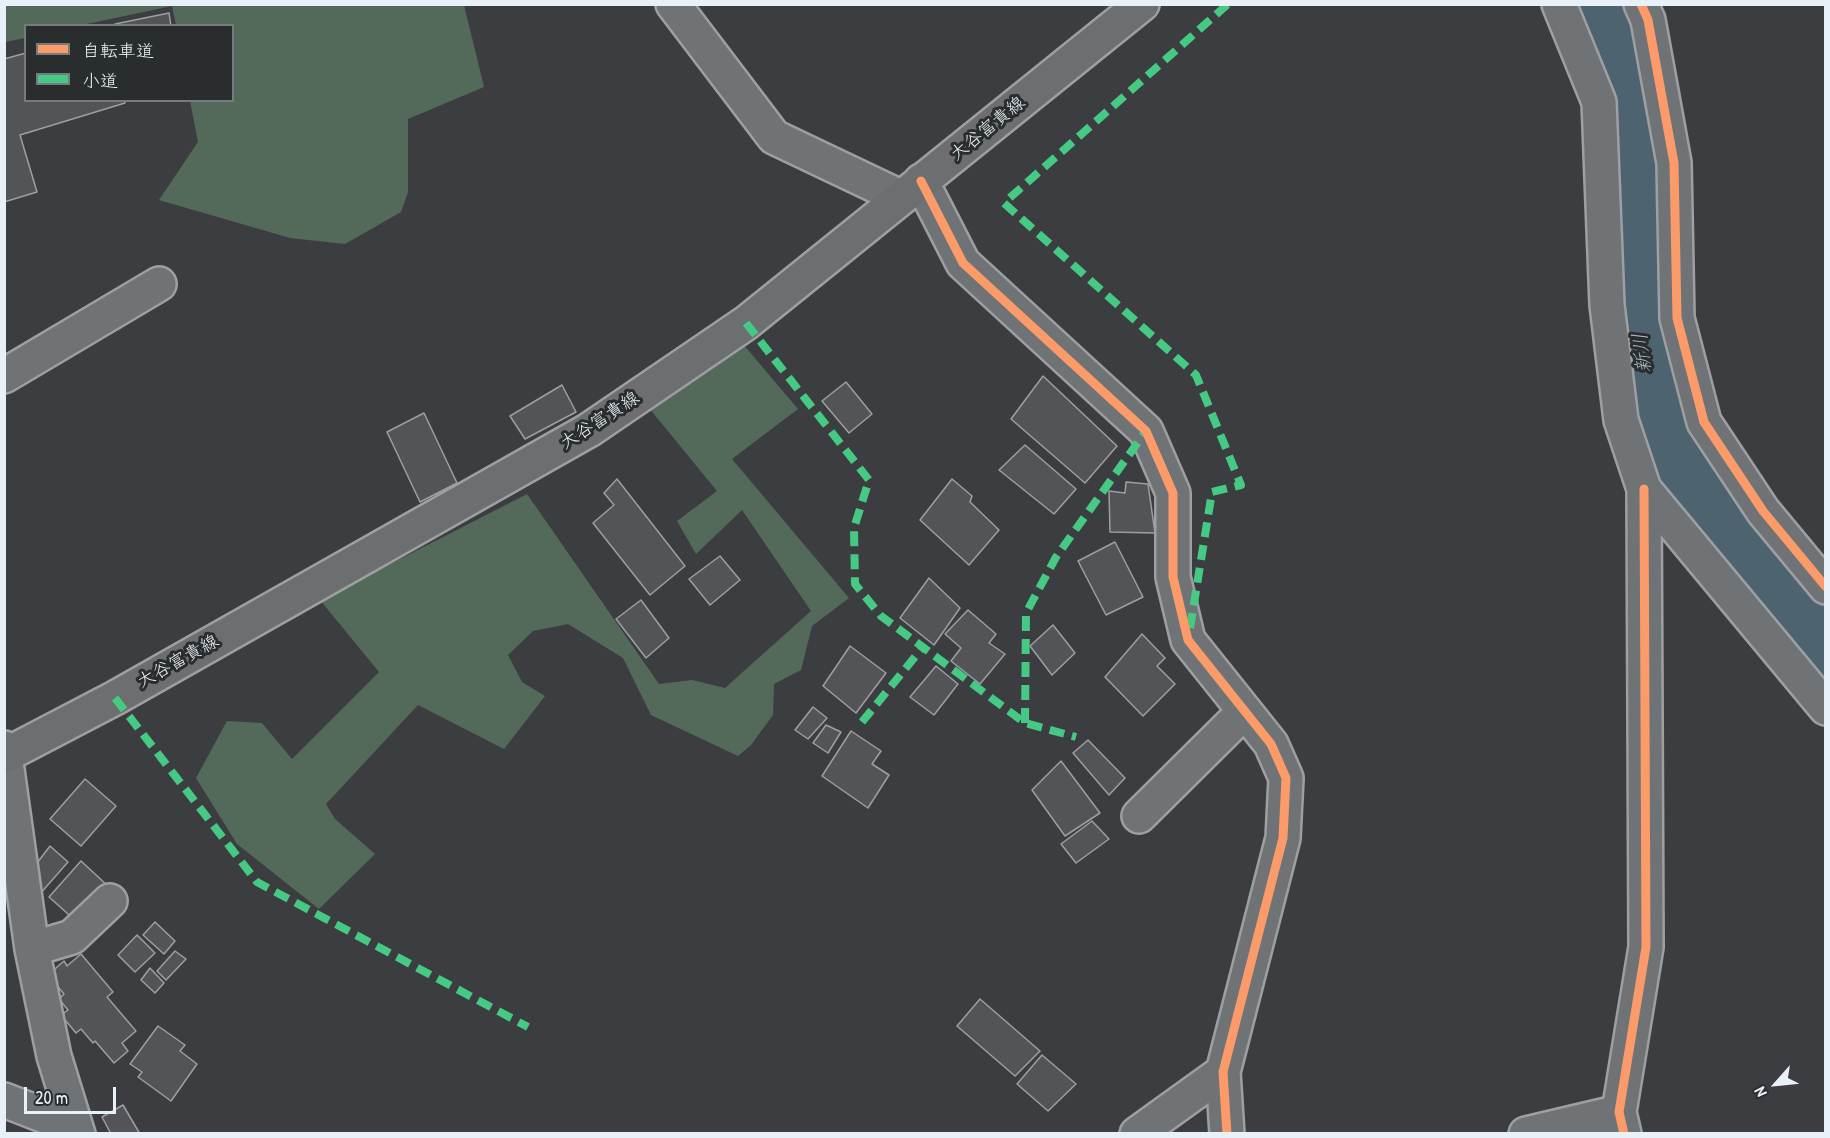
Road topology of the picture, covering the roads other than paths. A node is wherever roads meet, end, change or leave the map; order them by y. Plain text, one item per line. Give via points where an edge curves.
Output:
1 (673, 4) edge
2 (1142, 4) edge
3 (1559, 4) edge
4 (1641, 4) edge
5 (910, 189) junction
6 (159, 284) dead end
7 (4, 376) edge
8 (1644, 489) junction
9 (1826, 587) edge
10 (1826, 708) edge
11 (1244, 712) junction
12 (5, 753) edge
13 (1139, 816) dead end
14 (110, 901) dead end
15 (32, 949) junction
16 (1223, 1072) junction
17 (4, 1100) edge
18 (1621, 1123) edge
19 (77, 1131) edge
20 (1137, 1134) edge
21 (1227, 1134) edge
22 (1526, 1134) edge

1 - 5 street via 774,137
2 - 5 main road, 大谷富貴線
3 - 8 street via 1599,102 1612,351 1621,420
4 - 9 street via 1648,20 1674,163 1677,318 1704,422 1764,511
5 - 11 street via 963,263 1146,431 1173,493 1173,577 1188,640
5 - 12 main road, 大谷富貴線 via 746,323 590,430 114,698
6 - 7 street
8 - 10 street
8 - 18 street via 1646,947
11 - 13 street
11 - 16 street via 1271,744 1286,778 1282,838
12 - 15 street
14 - 15 street via 72,938
15 - 19 street via 54,1056
16 - 20 street
16 - 21 street
17 - 19 street
18 - 22 street

